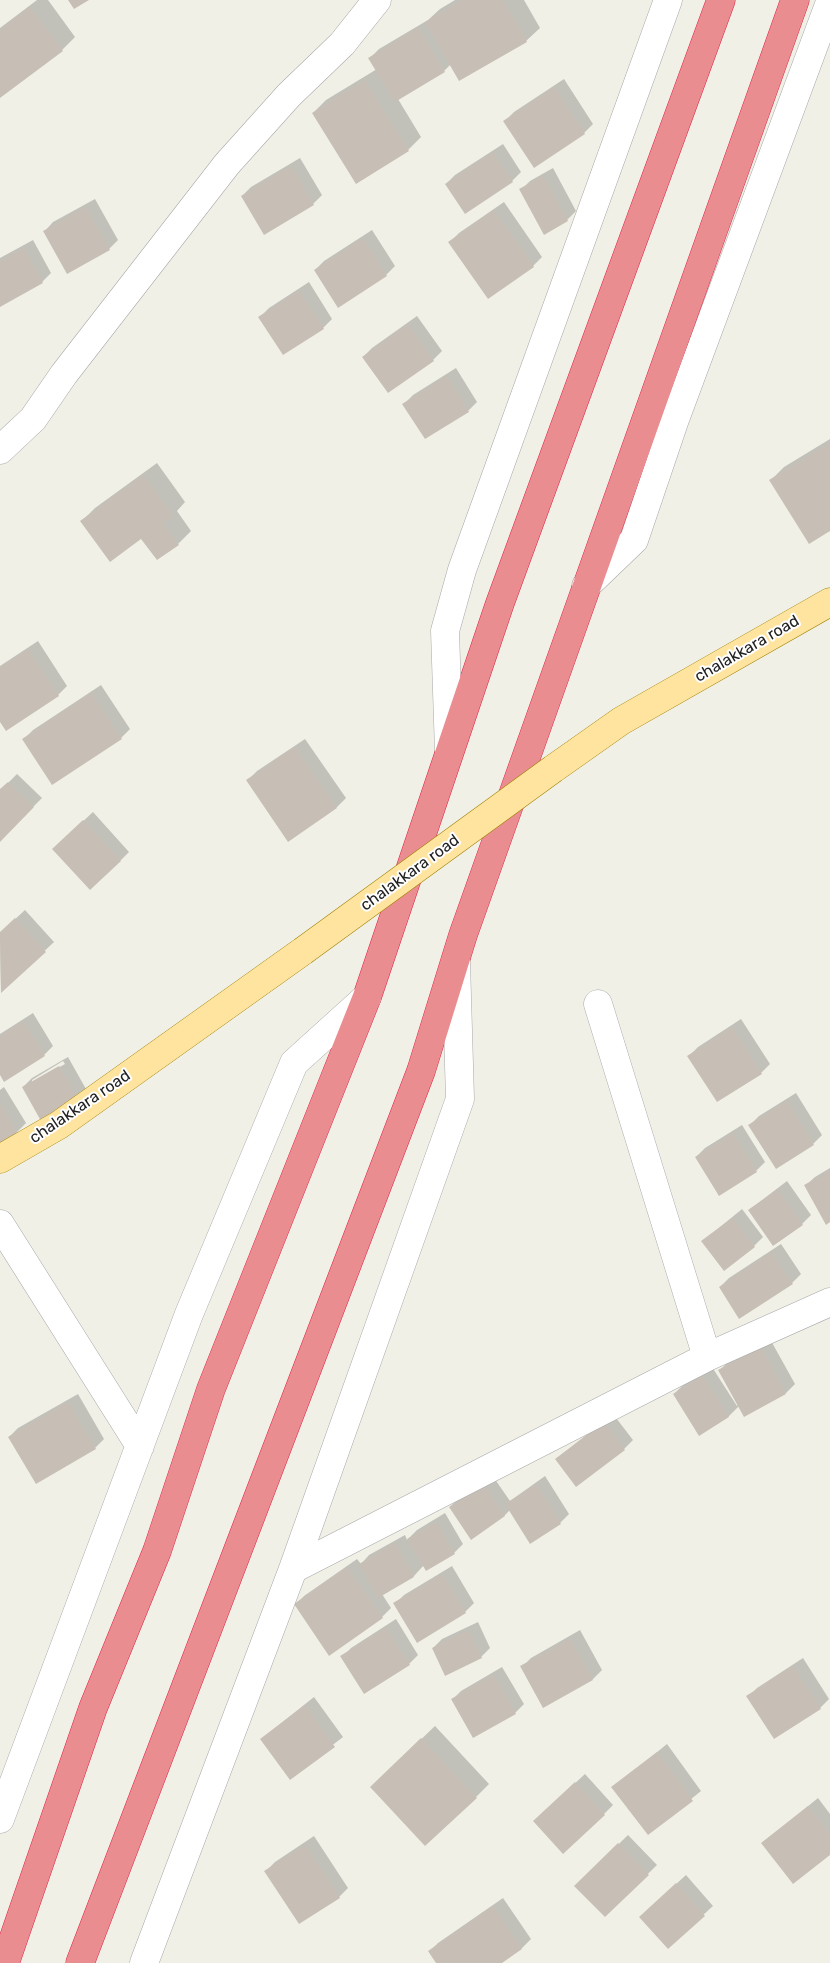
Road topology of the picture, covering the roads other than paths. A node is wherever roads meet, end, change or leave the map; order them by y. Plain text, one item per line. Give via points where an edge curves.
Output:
1 (377, 0) edge
2 (668, 0) edge
3 (721, 0) edge
4 (794, 0) edge
5 (830, 2) edge
6 (0, 450) edge
7 (586, 586) junction
8 (830, 602) edge
9 (449, 751) junction
10 (456, 956) junction
11 (367, 997) junction
12 (598, 1004) dead end
13 (0, 1159) edge
14 (0, 1224) edge
15 (830, 1302) edge
16 (707, 1357) junction
17 (140, 1446) junction
18 (293, 1569) junction
19 (0, 1819) edge
20 (5, 1963) edge
21 (80, 1963) edge
22 (144, 1963) edge

1 - 6 street via 342,44 289,95 227,164 64,374 33,419
2 - 9 street via 462,570 445,631
3 - 9 highway
4 - 7 highway
5 - 7 street via 677,413 634,540
7 - 10 highway
8 - 13 main road, chalakkara road, bridge via 621,721 59,1125
9 - 11 highway
10 - 18 street via 460,1099
10 - 21 highway via 421,1070
11 - 17 street via 294,1063 189,1314
11 - 20 highway via 210,1389 157,1551 92,1708
12 - 16 street
14 - 17 street
15 - 16 street
16 - 18 street
17 - 19 street
18 - 22 street

